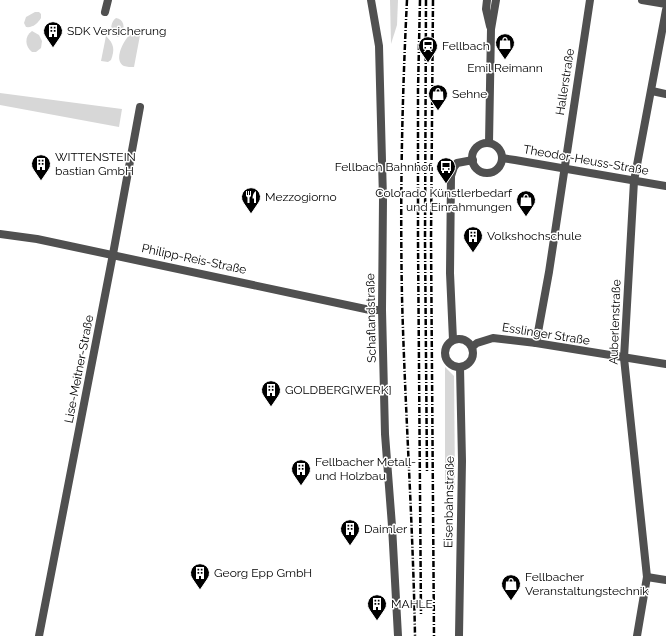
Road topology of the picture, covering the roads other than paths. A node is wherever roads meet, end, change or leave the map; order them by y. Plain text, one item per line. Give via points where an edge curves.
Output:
1 (108, 0) edge
2 (371, 0) edge
3 (481, 0) edge
4 (487, 0) edge
5 (496, 0) edge
6 (590, 0) edge
7 (642, 0) edge
8 (666, 4) edge
9 (486, 9) junction
10 (666, 10) edge
11 (105, 12) dead end
12 (491, 29) junction
13 (652, 91) junction
14 (666, 94) edge
15 (140, 106) dead end
16 (489, 143) junction
17 (502, 158) junction
18 (473, 160) junction
19 (564, 168) junction
20 (634, 181) junction
21 (666, 186) edge
22 (0, 234) edge
23 (113, 254) junction
24 (382, 310) junction
25 (453, 340) junction
26 (536, 343) junction
27 (472, 346) junction
28 (624, 358) junction
29 (666, 364) edge
30 (460, 367) junction
31 (647, 577) junction
32 (666, 580) edge
33 (39, 636) edge
34 (398, 636) edge
35 (459, 636) edge
36 (637, 636) edge

1 - 11 street
2 - 24 street, Schaflandstraße via 379,46 383,199
3 - 9 street
4 - 9 street
5 - 12 street
6 - 19 street, Hallerstraße
7 - 8 street
9 - 12 street
10 - 13 street, Auberlenstraße
12 - 16 street
13 - 14 street
13 - 20 street, Auberlenstraße
15 - 23 street, Lise-Meitner-Straße
16 - 17 street via 498,148
16 - 18 street via 476,148
17 - 18 street via 500,166 488,173 479,170
17 - 19 street, Theodor-Heuss-Straße
18 - 25 street via 457,163 451,176 450,273
19 - 20 street, Theodor-Heuss-Straße
19 - 26 street, Hallerstraße
20 - 21 street, Theodor-Heuss-Straße
20 - 28 street, Auberlenstraße
22 - 23 street, Philipp-Reis-Straße
23 - 24 street, Philipp-Reis-Straße via 370,310
23 - 33 street, Lise-Meitner-Straße
24 - 34 street, Schaflandstraße via 385,434
25 - 27 street via 465,340
25 - 30 street via 446,346 446,359 452,365
26 - 27 street, Esslinger Straße via 493,338
26 - 28 street, Esslinger Straße
27 - 30 street via 471,360
28 - 29 street, Esslinger Straße
28 - 31 street, Auberlenstraße
30 - 35 street, Eisenbahnstraße via 462,461
31 - 32 street
31 - 36 street, Auberlenstraße

